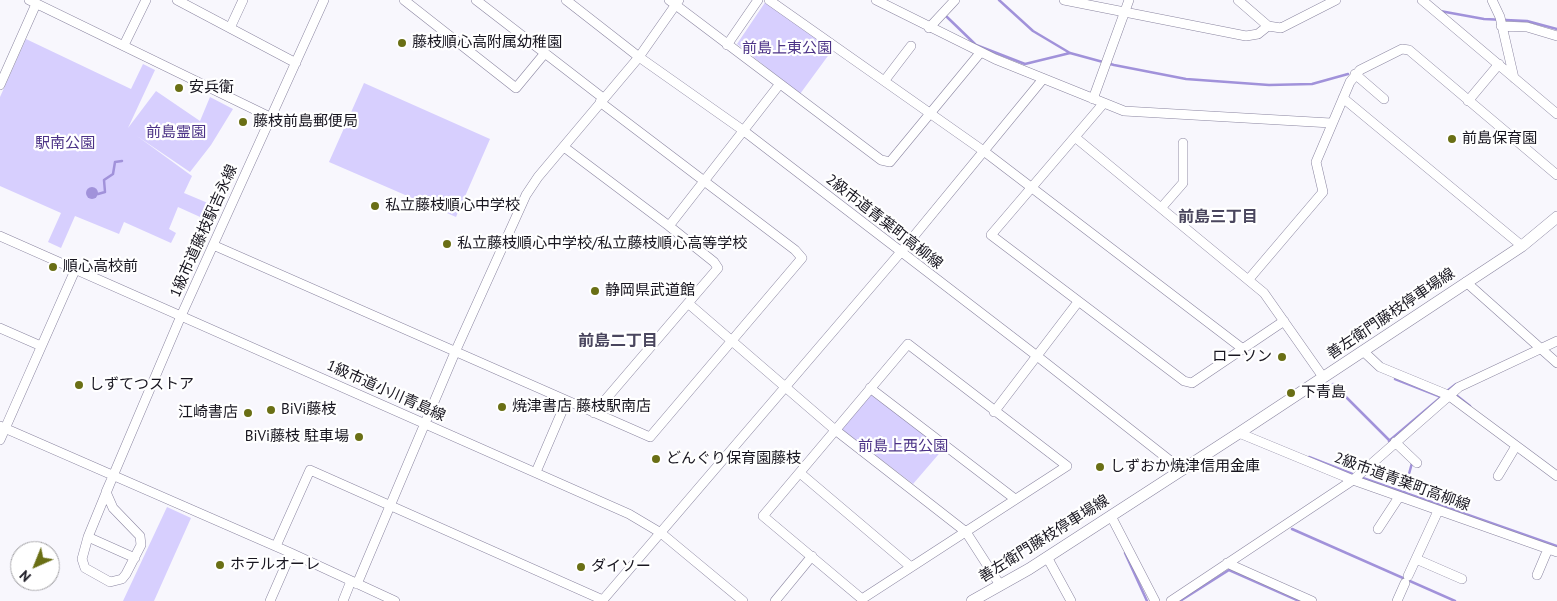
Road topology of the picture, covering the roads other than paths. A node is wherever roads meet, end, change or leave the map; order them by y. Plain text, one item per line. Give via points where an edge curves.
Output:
1 (146, 0) edge
2 (177, 0) edge
3 (243, 0) edge
4 (324, 0) edge
5 (404, 0) edge
6 (476, 0) edge
7 (566, 0) edge
8 (758, 0) edge
9 (769, 0) edge
10 (876, 0) edge
11 (955, 0) edge
12 (1064, 0) edge
13 (1129, 0) edge
14 (1238, 0) edge
15 (1336, 0) edge
16 (1422, 0) edge
17 (1492, 0) edge
18 (33, 2) edge
19 (675, 2) edge
20 (488, 3) edge
21 (1125, 12) junction
22 (1501, 22) junction
23 (1268, 26) junction
24 (230, 28) junction
25 (929, 28) junction
26 (1557, 36) edge
27 (124, 45) junction
28 (728, 45) junction
29 (911, 46) dead end
30 (545, 53) junction
31 (980, 53) junction
32 (639, 57) junction
33 (296, 63) junction
34 (1498, 64) junction
35 (1355, 74) junction
36 (1514, 78) junction
37 (885, 80) junction
38 (1043, 80) junction
39 (0, 85) edge
40 (779, 85) junction
41 (1343, 98) junction
42 (1093, 99) junction
43 (1384, 99) dead end
44 (602, 100) junction
45 (1468, 101) junction
46 (1103, 104) junction
47 (930, 113) junction
48 (1557, 114) edge
49 (272, 118) junction
50 (1331, 123) junction
51 (744, 131) junction
52 (1076, 138) junction
53 (1183, 143) dead end
54 (564, 147) junction
55 (985, 152) junction
56 (1557, 175) edge
57 (704, 180) junction
58 (1032, 188) junction
59 (1162, 207) junction
60 (1557, 218) edge
61 (669, 226) junction
62 (0, 236) edge
63 (213, 245) junction
64 (1522, 246) junction
65 (900, 253) junction
66 (76, 268) junction
67 (1249, 279) junction
68 (1466, 282) junction
69 (1078, 302) junction
70 (689, 304) junction
71 (181, 316) junction
72 (1284, 321) junction
73 (0, 328) edge
74 (732, 341) junction
75 (1557, 342) edge
76 (41, 346) junction
77 (1243, 349) junction
78 (456, 350) junction
79 (1537, 350) junction
80 (1363, 351) junction
81 (1037, 356) junction
82 (1557, 363) edge
83 (1323, 377) junction
84 (784, 388) junction
85 (870, 388) junction
86 (1448, 395) junction
87 (566, 402) junction
88 (994, 412) junction
89 (594, 413) junction
90 (426, 424) junction
91 (3, 427) edge
92 (834, 429) junction
93 (1239, 433) junction
94 (0, 440) edge
95 (1395, 442) junction
96 (1516, 446) junction
97 (1417, 463) dead end
98 (1182, 470) junction
99 (536, 472) junction
100 (800, 473) junction
101 (112, 476) junction
102 (1498, 476) dead end
103 (1557, 476) edge
104 (1353, 480) junction
105 (1399, 497) junction
106 (1015, 499) junction
107 (390, 504) junction
108 (1438, 510) junction
109 (1111, 516) junction
110 (1378, 529) dead end
111 (966, 532) junction
112 (661, 533) junction
113 (88, 537) junction
114 (276, 546) junction
115 (1552, 551) edge
116 (290, 553) junction
117 (812, 556) junction
118 (1048, 557) junction
119 (135, 558) junction
120 (1416, 559) junction
121 (1227, 563) junction
122 (911, 567) junction
123 (1537, 575) dead end
124 (1462, 580) dead end
125 (354, 582) junction
126 (1000, 585) junction
127 (603, 600) edge
128 (270, 601) edge
129 (343, 601) edge
130 (395, 601) edge
131 (743, 601) edge
132 (776, 601) edge
133 (972, 601) edge
134 (1071, 601) edge
135 (1154, 601) edge
136 (1171, 601) edge
137 (1312, 601) edge
138 (1397, 601) edge

1 - 27 street
2 - 24 street
3 - 24 street
4 - 33 street, 1級市道藤枝駅吉永線
5 - 30 street via 516,88
6 - 20 street
7 - 32 street, 2級市道青葉町高柳線
8 - 28 street
9 - 37 street
10 - 25 street
11 - 25 street
12 - 21 street
13 - 21 street
14 - 23 street
15 - 23 street via 1281,28
16 - 34 street
17 - 22 street
18 - 27 street
18 - 39 street
19 - 28 street
19 - 32 street
20 - 30 street
21 - 23 street via 1246,36 1258,34
21 - 42 street
22 - 26 street
22 - 36 street
24 - 33 street
25 - 31 street
27 - 49 street
28 - 40 street
29 - 37 street
30 - 44 street
31 - 38 street
31 - 47 street
32 - 44 street
32 - 51 street, 2級市道青葉町高柳線
33 - 49 street, 1級市道藤枝駅吉永線
34 - 36 street
34 - 45 street
35 - 41 street
35 - 43 street
35 - 45 street via 1402,48 1409,50
36 - 48 street
37 - 47 street
38 - 42 street
38 - 55 street
40 - 47 street via 881,160 890,162
40 - 51 street
41 - 50 street
41 - 64 street
42 - 46 street
44 - 54 street
44 - 57 street
45 - 56 street
46 - 50 street via 1124,111
46 - 52 street
47 - 55 street
49 - 63 street, 1級市道藤枝駅吉永線
50 - 67 street via 1316,162 1323,192
51 - 57 street
51 - 65 street, 2級市道青葉町高柳線
52 - 58 street
52 - 59 street
53 - 59 street via 1183,183
54 - 61 street
54 - 78 street via 538,177 515,215
55 - 58 street
55 - 65 street
57 - 61 street
57 - 74 street via 802,258
58 - 69 street via 991,235
58 - 77 street
59 - 67 street
60 - 64 main road, 善左衛門藤枝停車場線
61 - 70 street via 718,268
62 - 66 street, 1級市道小川青島線
63 - 71 street, 1級市道藤枝駅吉永線
63 - 78 street
64 - 68 main road, 善左衛門藤枝停車場線
65 - 81 street, 2級市道青葉町高柳線
65 - 84 street
66 - 71 street, 1級市道小川青島線
66 - 76 street
67 - 72 street via 1264,292
68 - 79 street
68 - 80 main road, 善左衛門藤枝停車場線
69 - 77 street via 1192,383
69 - 81 street
70 - 74 street
70 - 89 street
71 - 90 street, 1級市道小川青島線
71 - 101 street, 1級市道藤枝駅吉永線
72 - 77 street
72 - 83 street
73 - 76 street
74 - 84 street
74 - 89 street via 650,437
75 - 79 street
76 - 91 street
78 - 87 street
78 - 90 street
79 - 82 street
79 - 86 street
80 - 83 main road, 善左衛門藤枝停車場線
80 - 86 street via 1380,367
81 - 88 street
81 - 98 street, 2級市道青葉町高柳線
83 - 93 main road, 善左衛門藤枝停車場線
84 - 92 street
84 - 112 street
85 - 88 street via 908,344
85 - 92 street
85 - 106 street
86 - 95 street
86 - 96 street
87 - 89 street
87 - 99 street
88 - 106 street via 1067,466
90 - 99 street, 1級市道小川青島線
90 - 107 street
91 - 94 street
91 - 101 street
92 - 100 street
92 - 111 street
93 - 98 main road, 善左衛門藤枝停車場線
93 - 104 street, 2級市道青葉町高柳線
95 - 97 street
95 - 104 street
96 - 102 street
96 - 103 street
98 - 109 main road, 善左衛門藤枝停車場線
99 - 112 street, 1級市道小川青島線 via 629,514
100 - 117 street via 763,516
100 - 122 street
101 - 113 street, 1級市道藤枝駅吉永線
101 - 114 street
101 - 119 street, 1級市道藤枝駅吉永線 via 106,492 113,508 140,536 142,545
104 - 105 street, 2級市道青葉町高柳線
104 - 121 street
105 - 108 street, 2級市道青葉町高柳線
105 - 110 street
106 - 111 street
107 - 114 street via 310,470
107 - 125 street
107 - 127 street
108 - 115 street, 2級市道青葉町高柳線
108 - 120 street
109 - 118 main road, 善左衛門藤枝停車場線
109 - 135 street
111 - 122 street
111 - 126 street
112 - 127 street
112 - 131 street, 1級市道小川青島線
113 - 119 street
113 - 119 street, 1級市道藤枝駅吉永線 via 82,559 85,568 101,578 110,582 122,579
114 - 116 street
115 - 123 street
116 - 125 street
116 - 128 street
117 - 122 street via 862,600
117 - 132 street
118 - 126 main road, 善左衛門藤枝停車場線
118 - 134 street
120 - 124 street
120 - 138 street
121 - 136 street
121 - 137 street
125 - 129 street
125 - 130 street
126 - 133 main road, 善左衛門藤枝停車場線

